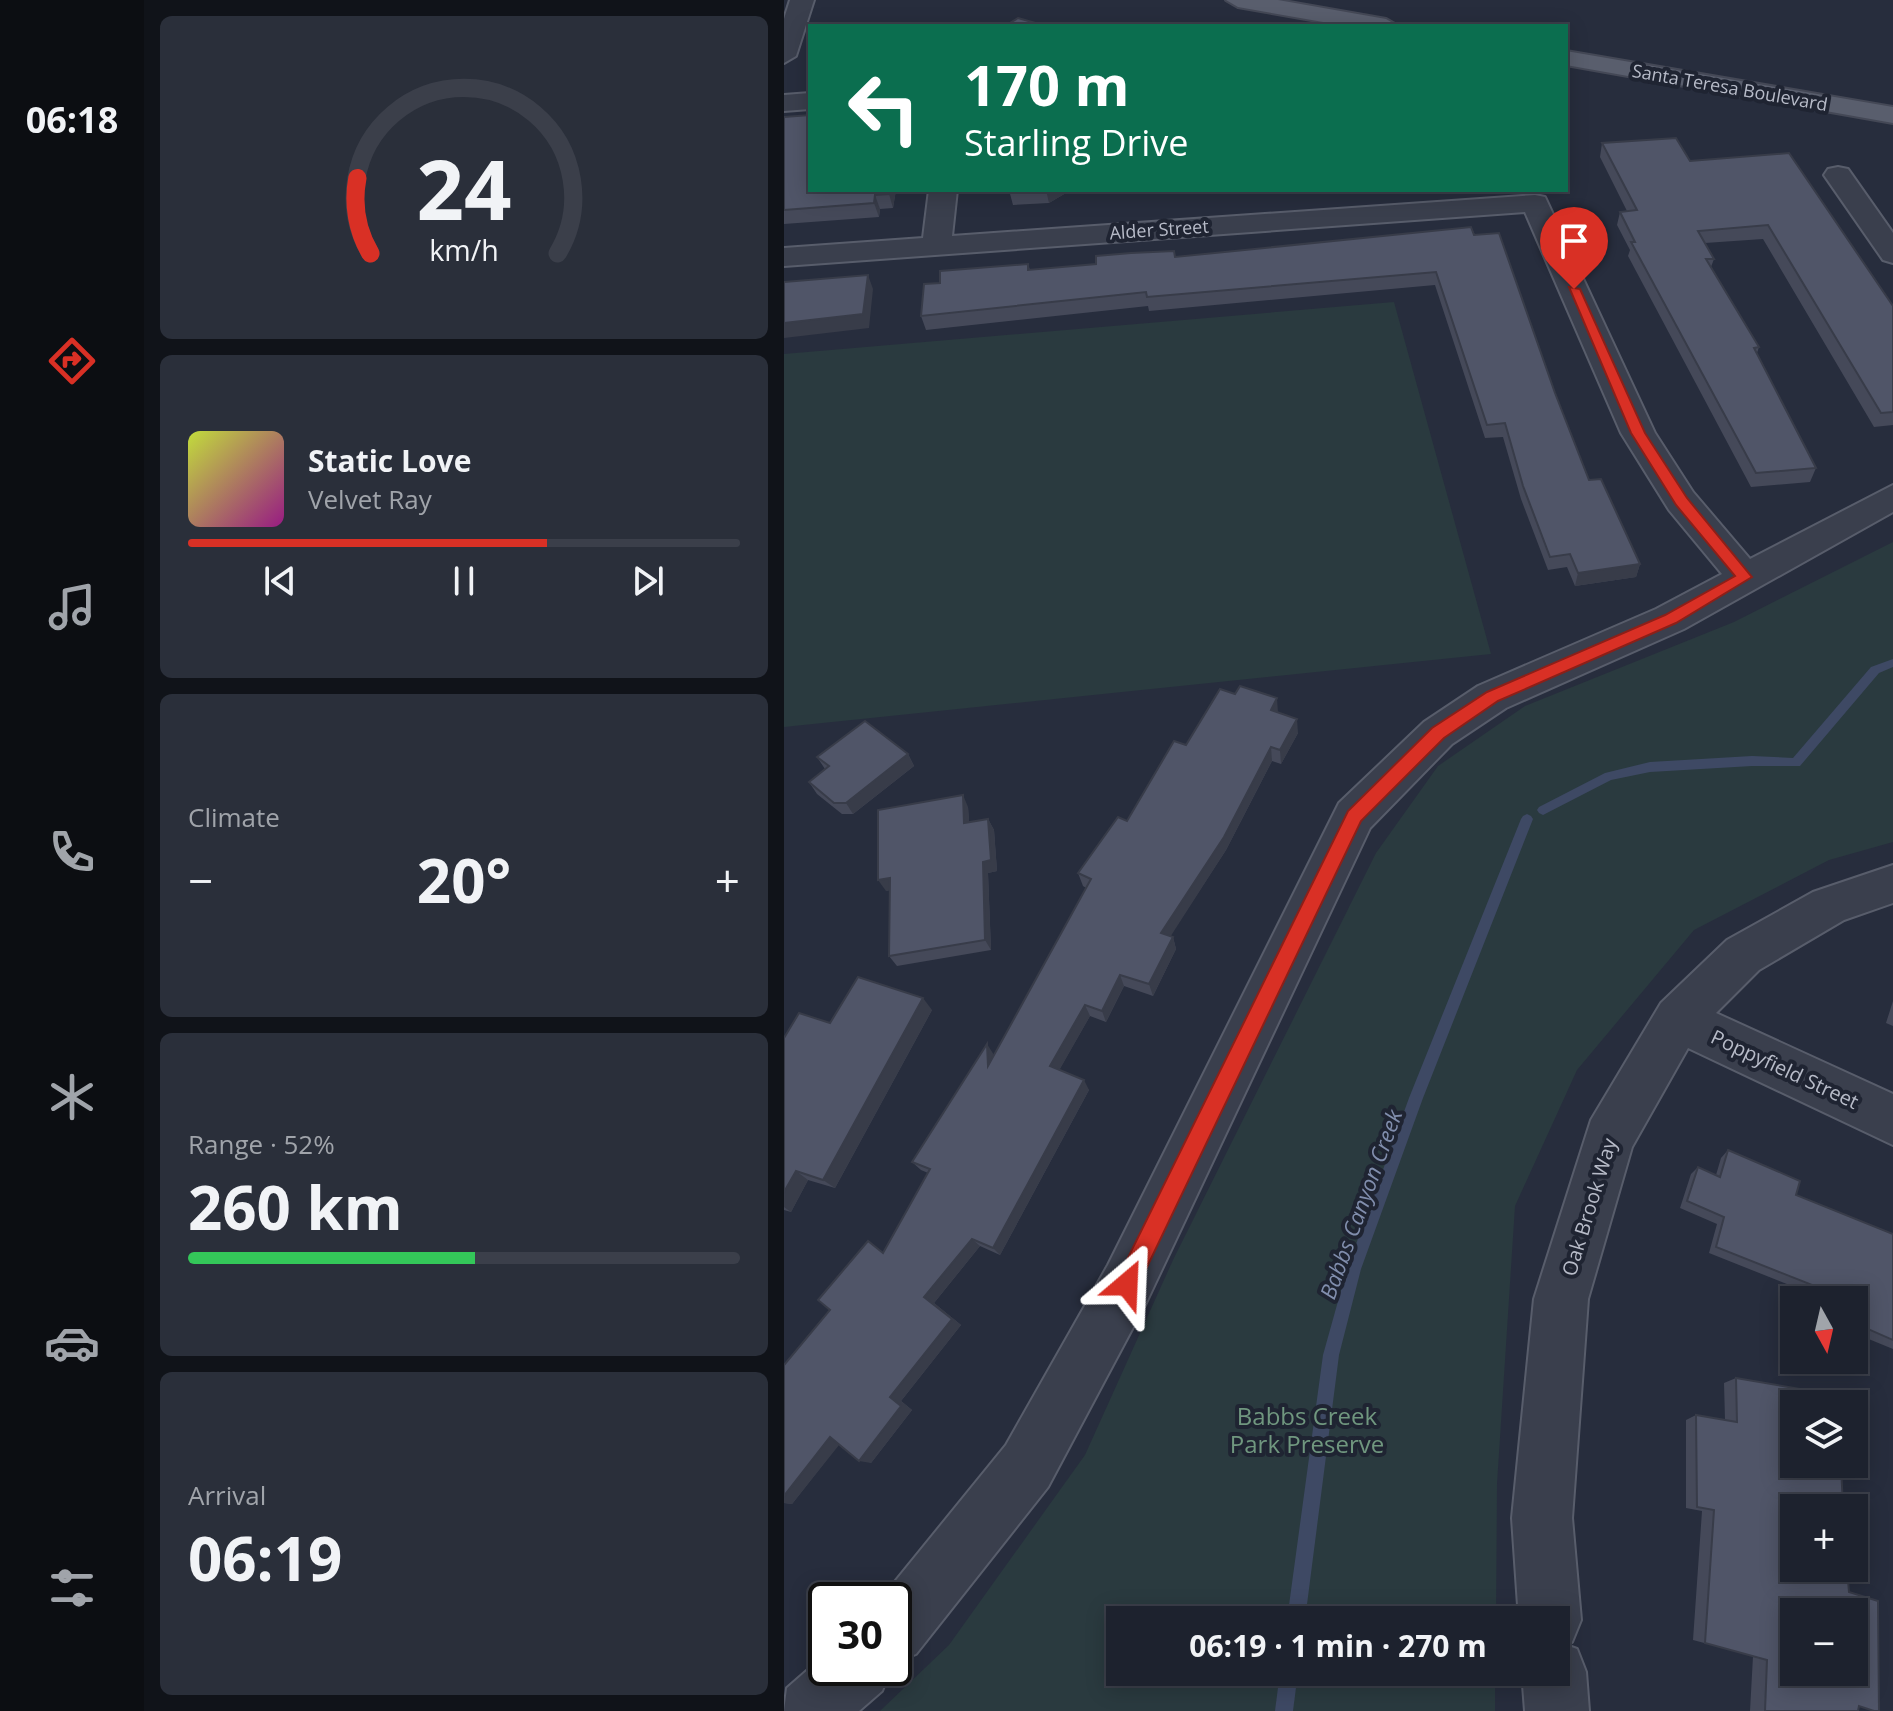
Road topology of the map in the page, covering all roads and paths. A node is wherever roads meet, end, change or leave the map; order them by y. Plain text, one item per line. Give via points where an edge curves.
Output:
1 (802, 0) edge
2 (1238, 0) edge
3 (1375, 24) edge
4 (784, 56) edge
5 (1568, 58) edge
6 (808, 101) edge
7 (784, 103) edge
8 (1893, 115) edge
9 (1838, 175) dead end
10 (943, 192) edge
11 (1268, 192) edge
12 (1274, 221) junction
13 (937, 244) junction
14 (1893, 254) edge
15 (784, 257) edge
16 (1893, 497) edge
17 (1745, 577) junction
18 (1893, 884) edge
19 (1678, 1019) junction
20 (1893, 1120) edge
21 (1549, 1606) edge
22 (912, 1610) edge
23 (838, 1686) edge
24 (1555, 1686) edge
25 (810, 1711) edge
26 (1557, 1711) edge

1 - 4 street
2 - 3 main road
5 - 8 main road, Santa Teresa Boulevard
6 - 7 street
9 - 14 street
10 - 13 street
11 - 12 street
12 - 13 street, Alder Street
12 - 17 street, Alder Street via 1535,203 1638,433 1681,501
13 - 15 street, Alder Street
16 - 17 street
17 - 22 street via 1670,619 1492,697 1438,733 1354,816 1127,1284 1027,1466
18 - 19 street, Oak Brook Way via 1829,906 1743,955
19 - 20 street, Poppyfield Street
19 - 21 street, Oak Brook Way via 1609,1138 1561,1299 1542,1518
23 - 25 street
24 - 26 street

